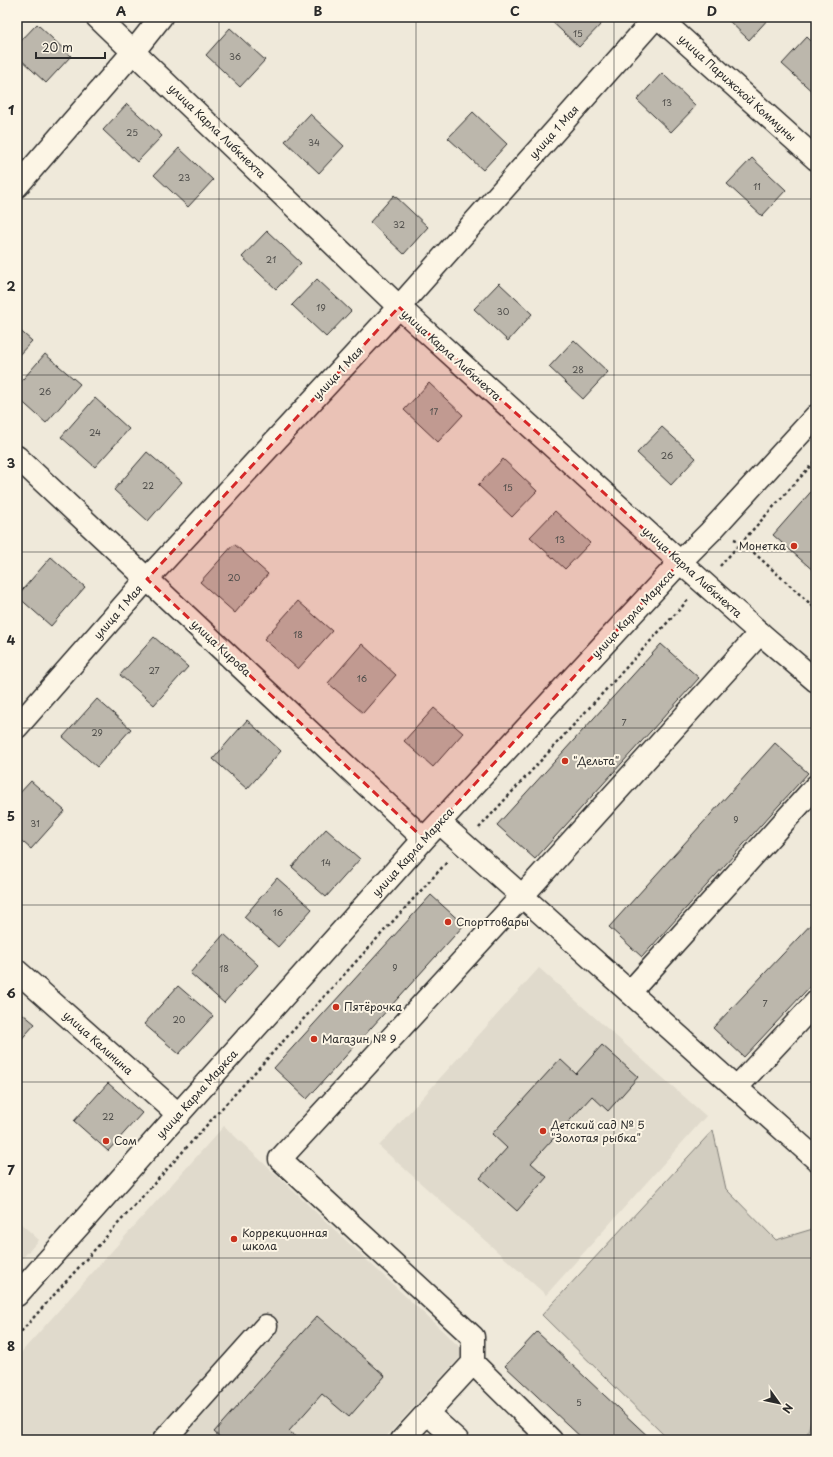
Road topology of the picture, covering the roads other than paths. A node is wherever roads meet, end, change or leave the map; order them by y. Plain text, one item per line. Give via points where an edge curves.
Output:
1 (97, 17) edge
2 (161, 17) edge
3 (657, 17) edge
4 (134, 51) junction
5 (816, 158) edge
6 (17, 186) edge
7 (399, 307) junction
8 (816, 416) edge
9 (17, 457) edge
10 (680, 562) junction
11 (147, 579) junction
12 (760, 633) junction
13 (816, 681) edge
14 (17, 727) edge
15 (816, 786) edge
16 (440, 823) junction
17 (424, 839) junction
18 (522, 896) junction
19 (17, 971) edge
20 (630, 992) junction
21 (816, 1002) edge
22 (736, 1088) junction
23 (179, 1115) junction
24 (816, 1159) edge
25 (17, 1295) edge
26 (266, 1326) dead end
27 (473, 1363) junction
28 (427, 1413) junction
29 (164, 1440) edge
30 (402, 1440) edge
31 (457, 1440) edge
32 (552, 1440) edge

1 - 4 street, улица Карла Либкнехта
2 - 4 street
3 - 5 street, улица Парижской Коммуны
3 - 7 street, улица 1 Мая
4 - 6 street
4 - 7 street, улица Карла Либкнехта
7 - 10 street, улица Карла Либкнехта
7 - 11 street, улица 1 Мая
8 - 10 street, улица Карла Маркса
9 - 11 street, улица Кирова
10 - 12 street, улица Карла Либкнехта
10 - 16 street, улица Карла Маркса
11 - 14 street, улица 1 Мая
11 - 17 street, улица Кирова
12 - 13 street, улица Карла Либкнехта
12 - 18 street
15 - 20 street
16 - 17 street, улица Карла Маркса
16 - 18 street
17 - 23 street, улица Карла Маркса
18 - 20 street
18 - 27 street via 280,1159 473,1337
19 - 23 street, улица Калинина
20 - 22 street
21 - 22 street
22 - 24 street
23 - 25 street, улица Карла Маркса
26 - 29 street
27 - 28 street
27 - 32 street
28 - 30 street
28 - 31 street

